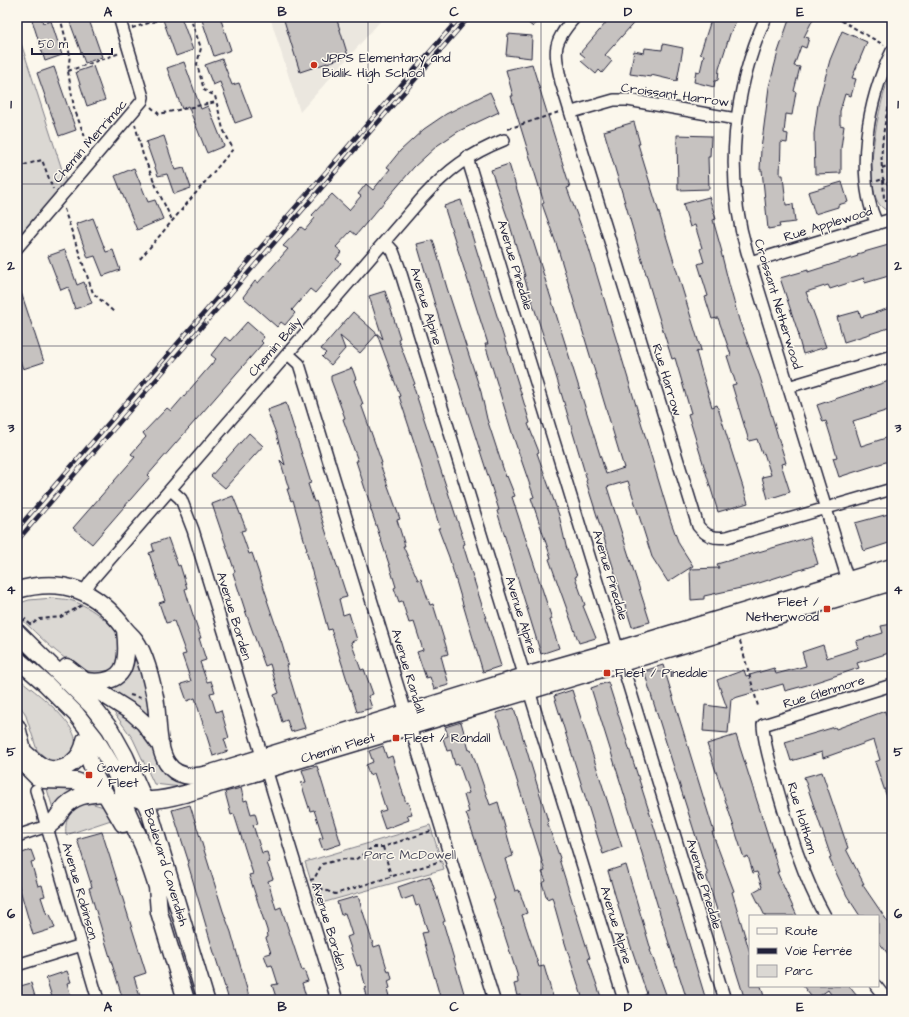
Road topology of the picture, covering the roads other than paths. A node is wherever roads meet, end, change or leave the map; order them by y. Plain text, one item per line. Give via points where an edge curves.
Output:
1 (119, 17) edge
2 (575, 17) edge
3 (766, 17) edge
4 (889, 48) edge
5 (567, 112) junction
6 (736, 119) junction
7 (504, 140) dead end
8 (467, 157) junction
9 (892, 219) edge
10 (877, 224) junction
11 (385, 242) junction
12 (17, 248) edge
13 (750, 262) junction
14 (288, 354) junction
15 (892, 356) edge
16 (788, 387) junction
17 (892, 489) edge
18 (171, 490) junction
19 (824, 509) junction
20 (892, 567) edge
21 (892, 582) edge
22 (849, 587) junction
23 (17, 590) edge
24 (84, 598) junction
25 (22, 630) edge
26 (126, 630) junction
27 (620, 656) junction
28 (17, 659) edge
29 (85, 681) junction
30 (527, 683) junction
31 (892, 685) edge
32 (408, 719) junction
33 (85, 724) junction
34 (763, 725) joint
35 (17, 727) edge
36 (84, 745) junction
37 (161, 746) junction
38 (25, 753) junction
39 (264, 762) junction
40 (122, 789) junction
41 (36, 790) dead end
42 (105, 793) junction
43 (144, 799) junction
44 (47, 826) junction
45 (17, 836) edge
46 (159, 912) junction
47 (825, 915) edge
48 (82, 945) junction
49 (17, 965) edge
50 (877, 987) edge
51 (98, 1000) edge
52 (186, 1000) edge
53 (206, 1000) edge
54 (337, 1000) edge
55 (494, 1000) edge
56 (624, 1000) edge
57 (725, 1000) edge
58 (887, 1000) edge

1 - 12 street, Chemin Merrimac via 143,97 142,101
2 - 5 street via 561,32 556,45 556,58
3 - 6 street, Croissant Netherwood via 753,46
4 - 10 street via 870,114 866,149 867,192 870,210
5 - 6 street, Croissant Harrow via 614,100 628,100
5 - 19 street, Rue Harrow via 698,526 713,538 727,537
6 - 13 street, Croissant Netherwood via 735,186
7 - 8 street, Chemin Baily
8 - 11 street, Chemin Baily via 441,178
8 - 27 street, Avenue Pinedale
9 - 10 street, Rue Applewood
10 - 13 street, Rue Applewood
11 - 14 street, Chemin Baily
11 - 30 street, Avenue Alpine via 393,251 399,267
13 - 16 street, Croissant Netherwood
14 - 18 street, Chemin Baily
14 - 32 street, Avenue Randall via 298,364
15 - 16 street
16 - 19 street, Croissant Netherwood
17 - 19 street, Rue Harrow
18 - 24 street, Chemin Baily via 91,582
18 - 39 street, Avenue Borden via 181,499 190,524
19 - 22 street, Croissant Netherwood
20 - 22 main road
21 - 22 main road
22 - 27 main road, Chemin Fleet
23 - 24 main road via 38,585 70,587
24 - 26 main road via 108,609
25 - 29 main road
25 - 43 main road, Boulevard Cavendish via 98,713 123,751
26 - 29 main road via 127,658 120,672 109,681
26 - 37 main road via 140,649 150,680 157,709
27 - 30 main road, Chemin Fleet
27 - 57 street, Avenue Pinedale
28 - 33 main road, Boulevard Cavendish via 59,696
29 - 37 main road via 133,713
30 - 32 main road, Chemin Fleet
30 - 56 street, Avenue Alpine
31 - 34 street, Rue Glenmore
32 - 39 main road, Chemin Fleet
32 - 55 street, Avenue Randall
33 - 36 main road
33 - 40 main road, Boulevard Cavendish via 108,759
34 - 47 street, Rue Holtham via 766,748 782,805 809,883
35 - 38 main road
36 - 38 main road via 76,760 60,769 42,766
36 - 42 main road via 96,778
37 - 39 main road, Chemin Fleet via 170,766 189,776
38 - 42 main road via 28,769 39,779 76,781
39 - 43 main road, Chemin Fleet via 177,795
39 - 54 street, Avenue Borden
40 - 43 main road, Chemin Fleet via 132,797
40 - 46 main road, Boulevard Cavendish via 123,802 143,846 157,887
41 - 44 street, Avenue Robinson
42 - 44 main road via 88,794 75,799
42 - 46 main road via 126,828 147,890
43 - 53 main road, Boulevard Cavendish
44 - 45 street
44 - 48 street, Avenue Robinson
46 - 52 main road, Boulevard Cavendish
48 - 49 street
48 - 51 street, Avenue Robinson
50 - 58 street

